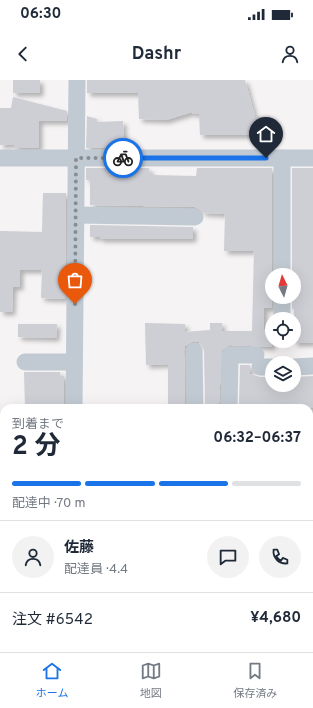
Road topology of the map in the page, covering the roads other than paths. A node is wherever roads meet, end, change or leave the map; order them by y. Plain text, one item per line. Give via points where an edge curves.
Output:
1 (77, 80) edge
2 (0, 158) edge
3 (76, 158) junction
4 (282, 158) junction
5 (313, 158) edge
6 (76, 215) junction
7 (195, 217) dead end
8 (282, 268) edge
9 (194, 351) dead end
10 (25, 362) dead end
11 (74, 362) junction
12 (263, 363) edge
13 (301, 366) edge
14 (313, 366) edge
15 (74, 404) edge
16 (194, 404) edge
17 (229, 404) edge

1 - 3 street
2 - 3 street
3 - 4 street
3 - 6 street
4 - 5 street
4 - 8 street
6 - 7 street
6 - 11 street
9 - 16 street
10 - 11 street
11 - 15 street
12 - 17 street via 230,355
13 - 14 street

